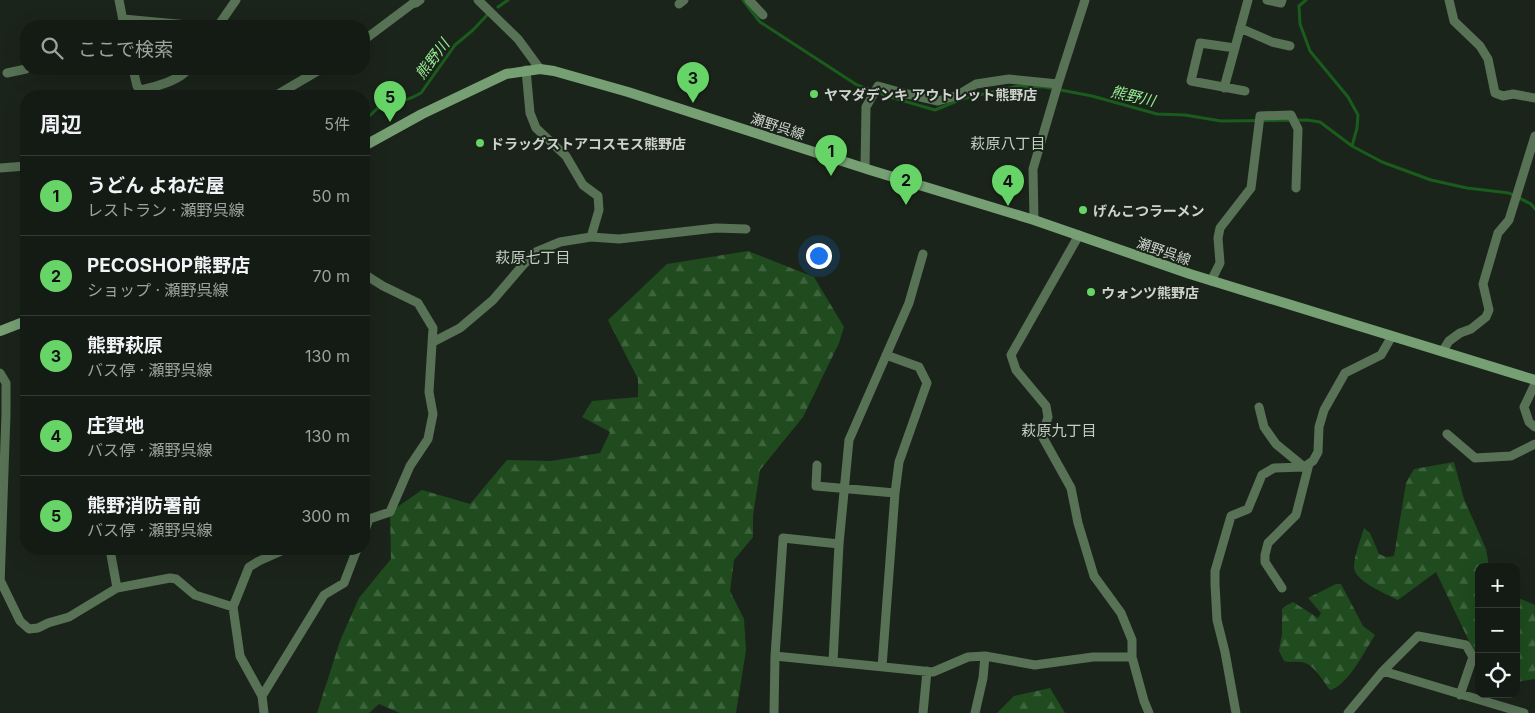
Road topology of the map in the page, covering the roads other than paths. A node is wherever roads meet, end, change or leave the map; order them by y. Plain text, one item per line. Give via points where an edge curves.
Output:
1 (119, 0) edge
2 (236, 0) edge
3 (420, 0) edge
4 (478, 0) edge
5 (749, 0) edge
6 (1085, 0) edge
7 (1248, 0) edge
8 (1267, 0) edge
9 (1282, 0) edge
10 (1449, 0) edge
11 (763, 15) dead end
12 (122, 20) edge
13 (222, 20) edge
14 (1240, 28) junction
15 (370, 36) edge
16 (1290, 46) dead end
17 (1235, 48) junction
18 (540, 69) junction
19 (20, 70) edge
20 (526, 70) junction
21 (7, 73) dead end
22 (134, 75) edge
23 (184, 75) edge
24 (311, 75) edge
25 (1058, 84) junction
26 (151, 88) joint
27 (1224, 88) junction
28 (141, 90) edge
29 (141, 90) edge
30 (285, 90) edge
31 (1245, 91) dead end
32 (1535, 98) edge
33 (1535, 136) edge
34 (370, 143) edge
35 (20, 166) edge
36 (0, 168) edge
37 (865, 168) junction
38 (1296, 188) dead end
39 (1034, 220) junction
40 (746, 229) dead end
41 (1079, 235) junction
42 (591, 237) junction
43 (923, 254) dead end
44 (370, 278) edge
45 (1211, 281) junction
46 (20, 323) edge
47 (0, 331) edge
48 (1392, 336) junction
49 (433, 342) junction
50 (1442, 352) junction
51 (886, 355) junction
52 (0, 373) edge
53 (1535, 382) edge
54 (1259, 408) dead end
55 (1535, 427) edge
56 (1447, 434) dead end
57 (1535, 444) edge
58 (817, 466) dead end
59 (1307, 466) junction
60 (844, 488) junction
61 (895, 493) junction
62 (370, 518) edge
63 (839, 544) junction
64 (110, 555) edge
65 (272, 555) edge
66 (355, 555) edge
67 (0, 583) edge
68 (117, 588) junction
69 (1282, 588) dead end
70 (233, 607) junction
71 (775, 656) junction
72 (985, 656) junction
73 (1132, 657) junction
74 (833, 662) junction
75 (882, 667) junction
76 (927, 671) junction
77 (1384, 671) junction
78 (1460, 694) junction
79 (262, 696) junction
80 (264, 713) edge
81 (774, 713) edge
82 (923, 713) edge
83 (975, 713) edge
84 (1149, 713) edge
85 (1236, 713) edge
86 (1348, 713) edge
87 (1524, 713) edge

1 - 12 street
2 - 13 street
3 - 15 street
4 - 18 street via 518,39
5 - 11 street
6 - 25 street
7 - 14 street
8 - 9 street via 1281,3
10 - 32 street via 1454,21 1480,46 1488,59 1495,93
14 - 16 street
14 - 17 street
17 - 27 street
17 - 27 street via 1200,43 1191,81
18 - 20 main road, 瀬野呉線
18 - 37 main road, 瀬野呉線 via 628,92
19 - 21 street
20 - 34 main road, 瀬野呉線 via 506,74
20 - 42 street via 530,113 536,128 566,156 583,185 598,196 599,210
22 - 29 street
23 - 26 street
24 - 30 street
25 - 37 street via 1009,79 976,84 956,96 938,101 878,86 866,107
25 - 39 street via 1034,168
26 - 28 street
27 - 31 street
33 - 50 street via 1509,220 1498,233 1483,284 1489,310 1486,317 1449,341
35 - 36 street
37 - 39 main road, 瀬野呉線
38 - 45 street via 1298,129 1291,115 1260,116 1251,188 1220,228 1220,263
39 - 41 main road, 瀬野呉線
40 - 42 street via 716,228 619,238
41 - 45 main road, 瀬野呉線
41 - 73 street via 1011,355 1016,370 1046,406 1048,417 1042,436 1071,488 1094,576 1121,613 1132,640
42 - 49 street via 560,242 536,252 493,300 460,328
43 - 51 street via 909,303
44 - 49 street via 418,303 433,328
45 - 48 main road, 瀬野呉線
46 - 47 main road
48 - 50 main road, 瀬野呉線
48 - 59 street via 1381,355 1345,373 1324,410 1319,427 1318,452
49 - 62 street via 429,392 433,414 428,439 410,466 390,512
50 - 53 main road, 瀬野呉線
51 - 60 street via 850,440
51 - 61 street via 919,367 927,383 899,462
52 - 67 street via 6,384
53 - 55 street via 1524,407 1529,422
54 - 59 street via 1264,427 1276,444
56 - 57 street via 1475,458 1511,456
58 - 60 street via 816,486
59 - 69 street via 1296,515 1268,543 1265,554 1265,562
59 - 85 street via 1274,468 1262,474 1248,509 1232,516 1220,553 1215,571 1217,620
60 - 61 street
60 - 63 street
61 - 75 street
63 - 71 street via 783,538
63 - 74 street
64 - 68 street
65 - 70 street via 249,568
66 - 79 street via 344,583 324,595
67 - 68 street via 20,621 29,628 70,617
68 - 70 street via 170,578 176,579 195,595
70 - 79 street via 240,656
71 - 74 street
71 - 81 street
72 - 73 street via 1034,665
72 - 76 street via 968,656 933,672
72 - 83 street
73 - 84 street
74 - 75 street
75 - 76 street
76 - 82 street
77 - 78 street
77 - 78 street via 1418,636 1466,645 1473,657
77 - 86 street
78 - 87 street
79 - 80 street

